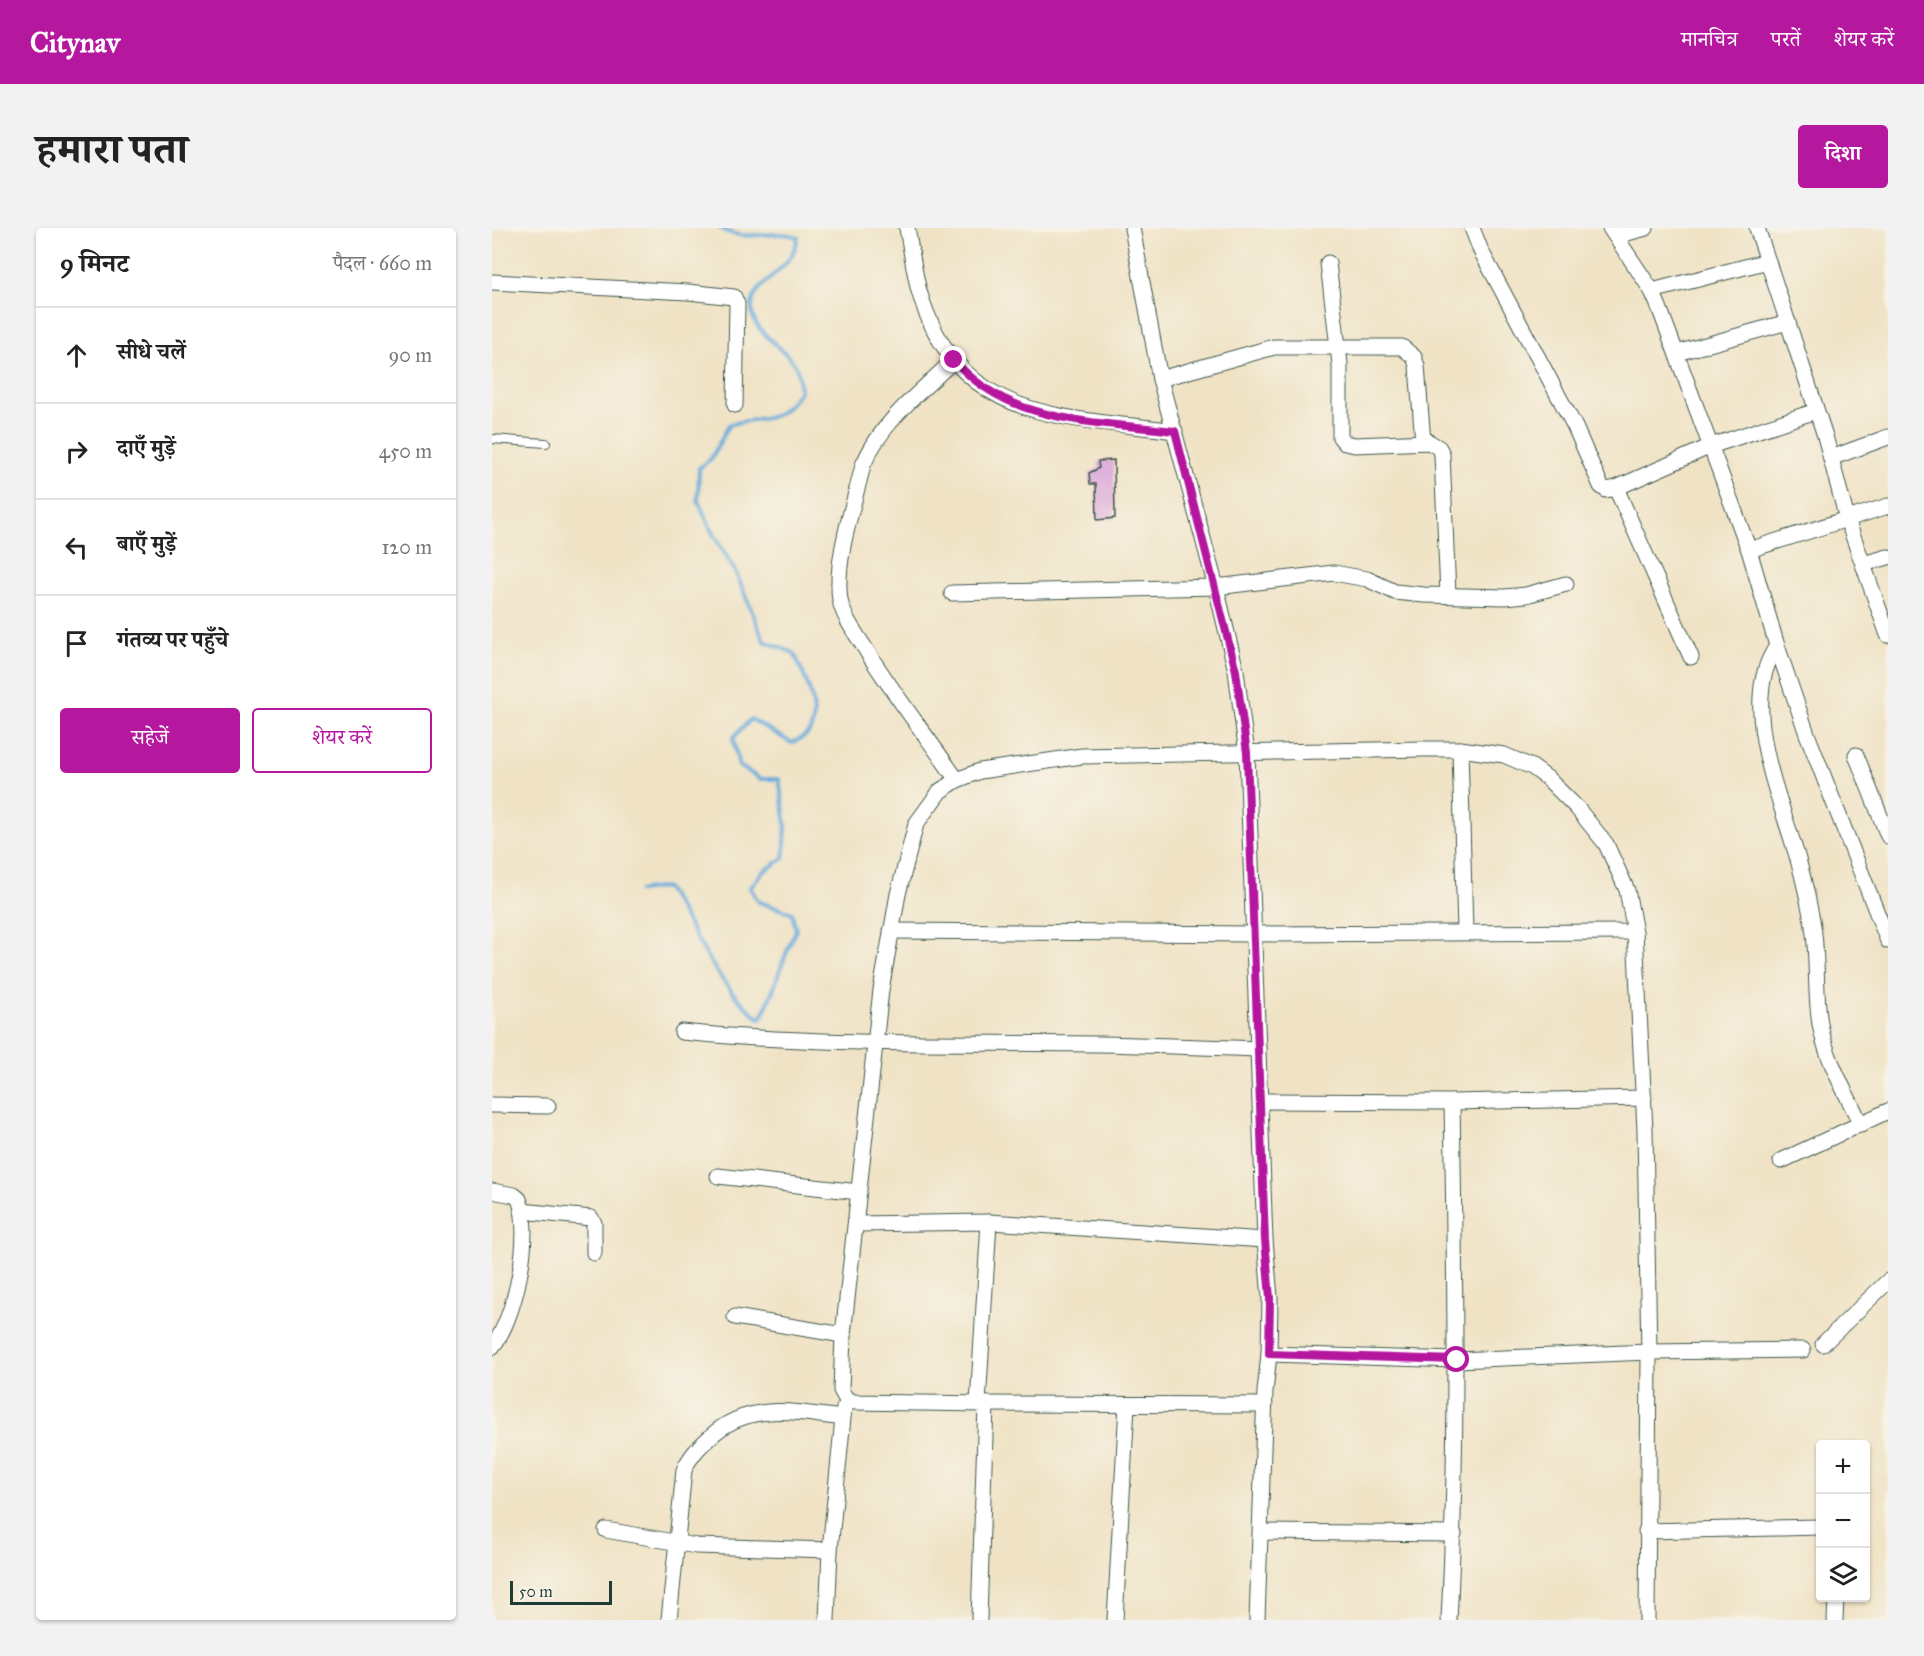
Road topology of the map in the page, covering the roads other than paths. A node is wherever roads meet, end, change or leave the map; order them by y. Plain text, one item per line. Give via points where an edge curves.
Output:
1 (907, 228) edge
2 (1132, 228) edge
3 (1472, 228) edge
4 (1646, 228) edge
5 (1757, 228) edge
6 (1613, 232) edge
7 (1768, 261) junction
8 (1328, 263) dead end
9 (492, 282) edge
10 (1652, 291) junction
11 (1788, 322) junction
12 (1338, 346) junction
13 (1677, 353) junction
14 (954, 360) junction
15 (1160, 379) junction
16 (735, 405) dead end
17 (1816, 411) junction
18 (1175, 431) junction
19 (1888, 437) edge
20 (492, 439) edge
21 (1423, 442) junction
22 (546, 443) dead end
23 (1711, 446) junction
24 (1831, 458) junction
25 (1616, 488) junction
26 (1888, 506) edge
27 (1847, 519) junction
28 (1749, 550) junction
29 (1888, 557) edge
30 (1863, 564) junction
31 (1566, 584) dead end
32 (1216, 586) junction
33 (952, 593) dead end
34 (1448, 595) junction
35 (1888, 635) edge
36 (1777, 646) junction
37 (1691, 657) dead end
38 (1460, 749) junction
39 (1247, 753) junction
40 (1856, 755) dead end
41 (957, 780) junction
42 (1888, 836) edge
43 (1465, 931) junction
44 (891, 932) junction
45 (1635, 932) junction
46 (1253, 934) junction
47 (1888, 941) edge
48 (682, 1032) dead end
49 (874, 1044) junction
50 (1258, 1048) junction
51 (1644, 1098) junction
52 (1261, 1101) junction
53 (1452, 1102) junction
54 (492, 1105) edge
55 (548, 1106) dead end
56 (1888, 1111) edge
57 (1861, 1125) junction
58 (1781, 1161) dead end
59 (718, 1176) dead end
60 (492, 1191) edge
61 (859, 1192) junction
62 (522, 1211) junction
63 (989, 1222) junction
64 (856, 1224) junction
65 (1265, 1240) junction
66 (594, 1253) dead end
67 (1888, 1281) edge
68 (735, 1317) dead end
69 (843, 1335) junction
70 (1823, 1344) dead end
71 (492, 1347) edge
72 (1803, 1350) dead end
73 (1649, 1352) junction
74 (1269, 1354) junction
75 (1457, 1360) junction
76 (846, 1399) junction
77 (982, 1404) junction
78 (1127, 1405) junction
79 (1265, 1405) junction
80 (842, 1418) junction
81 (1816, 1527) edge
82 (606, 1530) dead end
83 (1646, 1531) junction
84 (1261, 1532) junction
85 (1454, 1534) junction
86 (676, 1544) junction
87 (830, 1550) junction
88 (1836, 1602) edge
89 (669, 1620) edge
90 (827, 1620) edge
91 (979, 1620) edge
92 (1115, 1620) edge
93 (1257, 1620) edge
94 (1449, 1620) edge
95 (1647, 1620) edge
96 (1835, 1620) edge

1 - 14 street via 919,291
2 - 15 street
3 - 25 street via 1601,486 1608,491
4 - 6 street
5 - 7 street
6 - 10 street
7 - 10 street
7 - 11 street
8 - 12 street
9 - 16 street via 734,297
10 - 13 street
11 - 13 street
11 - 17 street
12 - 15 street via 1274,347
12 - 21 street via 1402,347 1414,357
12 - 21 street via 1342,440 1355,445
13 - 23 street
14 - 18 street via 986,390 1006,402 1037,412
14 - 41 street via 896,416 869,451 842,556 840,598 872,660
15 - 18 street
17 - 23 street
17 - 24 street
18 - 32 street
19 - 24 street
20 - 22 lane
21 - 34 street via 1434,444 1442,454
23 - 25 street
23 - 28 street
24 - 27 street
25 - 37 street
26 - 27 street
27 - 28 street
27 - 30 street
28 - 36 street
29 - 30 street
30 - 35 street
31 - 34 street via 1516,597
32 - 33 street
32 - 34 street via 1334,573 1366,579 1395,592
32 - 39 street via 1236,671
36 - 47 street
36 - 57 street via 1767,661 1763,680 1765,752 1812,917 1816,999 1824,1043
38 - 39 street
38 - 43 street
38 - 45 street via 1504,755 1532,767 1577,808 1606,844 1618,868
39 - 41 street via 1082,756 980,771
39 - 46 street
40 - 42 street
41 - 44 street via 940,791 916,824
43 - 45 street
43 - 46 street
44 - 46 street
44 - 49 street
45 - 51 street
46 - 50 street
48 - 49 street via 768,1041
49 - 50 street
49 - 61 street
50 - 52 street
51 - 53 street
51 - 73 street
52 - 53 street
52 - 65 street
53 - 75 street
54 - 55 street
56 - 57 street
57 - 58 street
59 - 61 street
60 - 62 street via 514,1195
61 - 64 street
62 - 66 street via 591,1218
62 - 71 street via 521,1260 510,1315 503,1334
63 - 64 street
63 - 65 street
63 - 77 street
64 - 69 street
65 - 74 street
67 - 70 street
68 - 69 street
69 - 76 street via 841,1390
72 - 73 street
73 - 75 street
73 - 83 street
74 - 75 street
74 - 79 street
75 - 85 street
76 - 77 street
76 - 80 street
77 - 78 street
77 - 91 street
78 - 79 street
78 - 92 street
79 - 84 street
80 - 86 street via 789,1411 755,1412 718,1429 695,1451 684,1470
80 - 87 street
81 - 83 street
82 - 86 street
83 - 95 street
84 - 85 street
84 - 93 street
85 - 94 street
86 - 87 street
86 - 89 street
87 - 90 street
88 - 96 street

